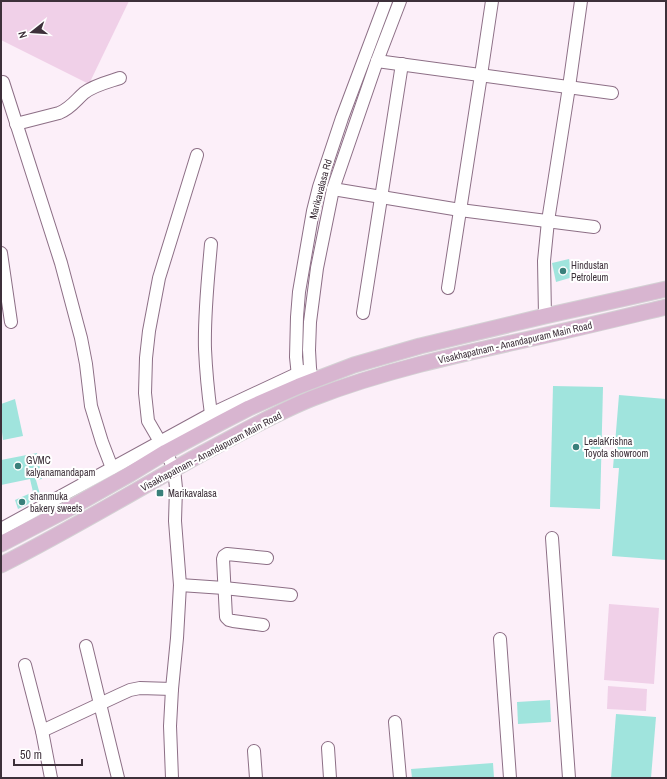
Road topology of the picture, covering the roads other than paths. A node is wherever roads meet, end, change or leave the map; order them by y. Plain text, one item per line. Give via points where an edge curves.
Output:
1 (386, 1) edge
2 (400, 1) edge
3 (492, 1) edge
4 (580, 1) edge
5 (377, 61) junction
6 (402, 64) junction
7 (481, 75) junction
8 (120, 78) dead end
9 (3, 82) dead end
10 (568, 87) junction
11 (612, 93) dead end
12 (16, 124) junction
13 (197, 155) dead end
14 (332, 189) junction
15 (381, 197) junction
16 (460, 210) junction
17 (548, 221) junction
18 (594, 227) dead end
19 (211, 244) dead end
20 (1, 253) edge
21 (448, 288) dead end
22 (666, 290) edge
23 (666, 307) edge
24 (363, 313) dead end
25 (545, 316) junction
26 (11, 322) dead end
27 (305, 377) junction
28 (211, 414) junction
29 (163, 447) junction
30 (112, 468) junction
31 (174, 469) junction
32 (1, 529) edge
33 (552, 538) dead end
34 (1, 544) edge
35 (267, 558) dead end
36 (1, 565) edge
37 (180, 585) junction
38 (224, 588) junction
39 (291, 595) dead end
40 (263, 625) dead end
41 (500, 639) dead end
42 (86, 646) dead end
43 (25, 665) dead end
44 (172, 689) junction
45 (100, 704) junction
46 (395, 722) dead end
47 (42, 731) junction
48 (328, 748) dead end
49 (254, 751) dead end
50 (51, 778) edge
51 (118, 778) edge
52 (172, 778) edge
53 (256, 778) edge
54 (330, 778) edge
55 (400, 778) edge
56 (510, 778) edge
57 (569, 778) edge

1 - 27 street, Marikavalasa Rd via 342,118 313,211 299,292 296,335
2 - 5 street, Marikavalasa Rd
3 - 7 street
4 - 10 street
5 - 6 street
5 - 14 street, Marikavalasa Rd
6 - 7 street
6 - 15 street
7 - 10 street
7 - 16 street
8 - 12 street via 85,92 66,111
9 - 12 street
10 - 11 street
10 - 17 street
12 - 30 street via 63,271 81,338 90,406
13 - 29 street via 160,278 149,331 145,393 148,421
14 - 15 street
14 - 27 street, Marikavalasa Rd via 316,275
15 - 16 street
15 - 24 street
16 - 17 street
16 - 21 street
17 - 18 street
17 - 25 street via 544,261
19 - 28 street via 205,348
20 - 26 street
22 - 25 main road, Visakhapatnam - Anandapuram Main Road
23 - 31 main road, Visakhapatnam - Anandapuram Main Road via 425,363 358,383 313,399 258,424
25 - 27 main road, Visakhapatnam - Anandapuram Main Road
27 - 28 street
27 - 29 main road, Visakhapatnam - Anandapuram Main Road via 220,423
28 - 29 street
29 - 30 street
29 - 31 street
29 - 34 main road, Visakhapatnam - Anandapuram Main Road via 130,474
30 - 32 street
31 - 36 main road, Visakhapatnam - Anandapuram Main Road
31 - 37 street
33 - 57 street
35 - 38 street via 226,554 223,559
37 - 38 street
37 - 44 street
38 - 39 street
38 - 40 street via 226,618
41 - 56 street
42 - 45 street
43 - 47 street
44 - 45 street via 135,689
44 - 52 street
45 - 47 street
45 - 51 street
46 - 55 street
47 - 50 street
48 - 54 street
49 - 53 street

